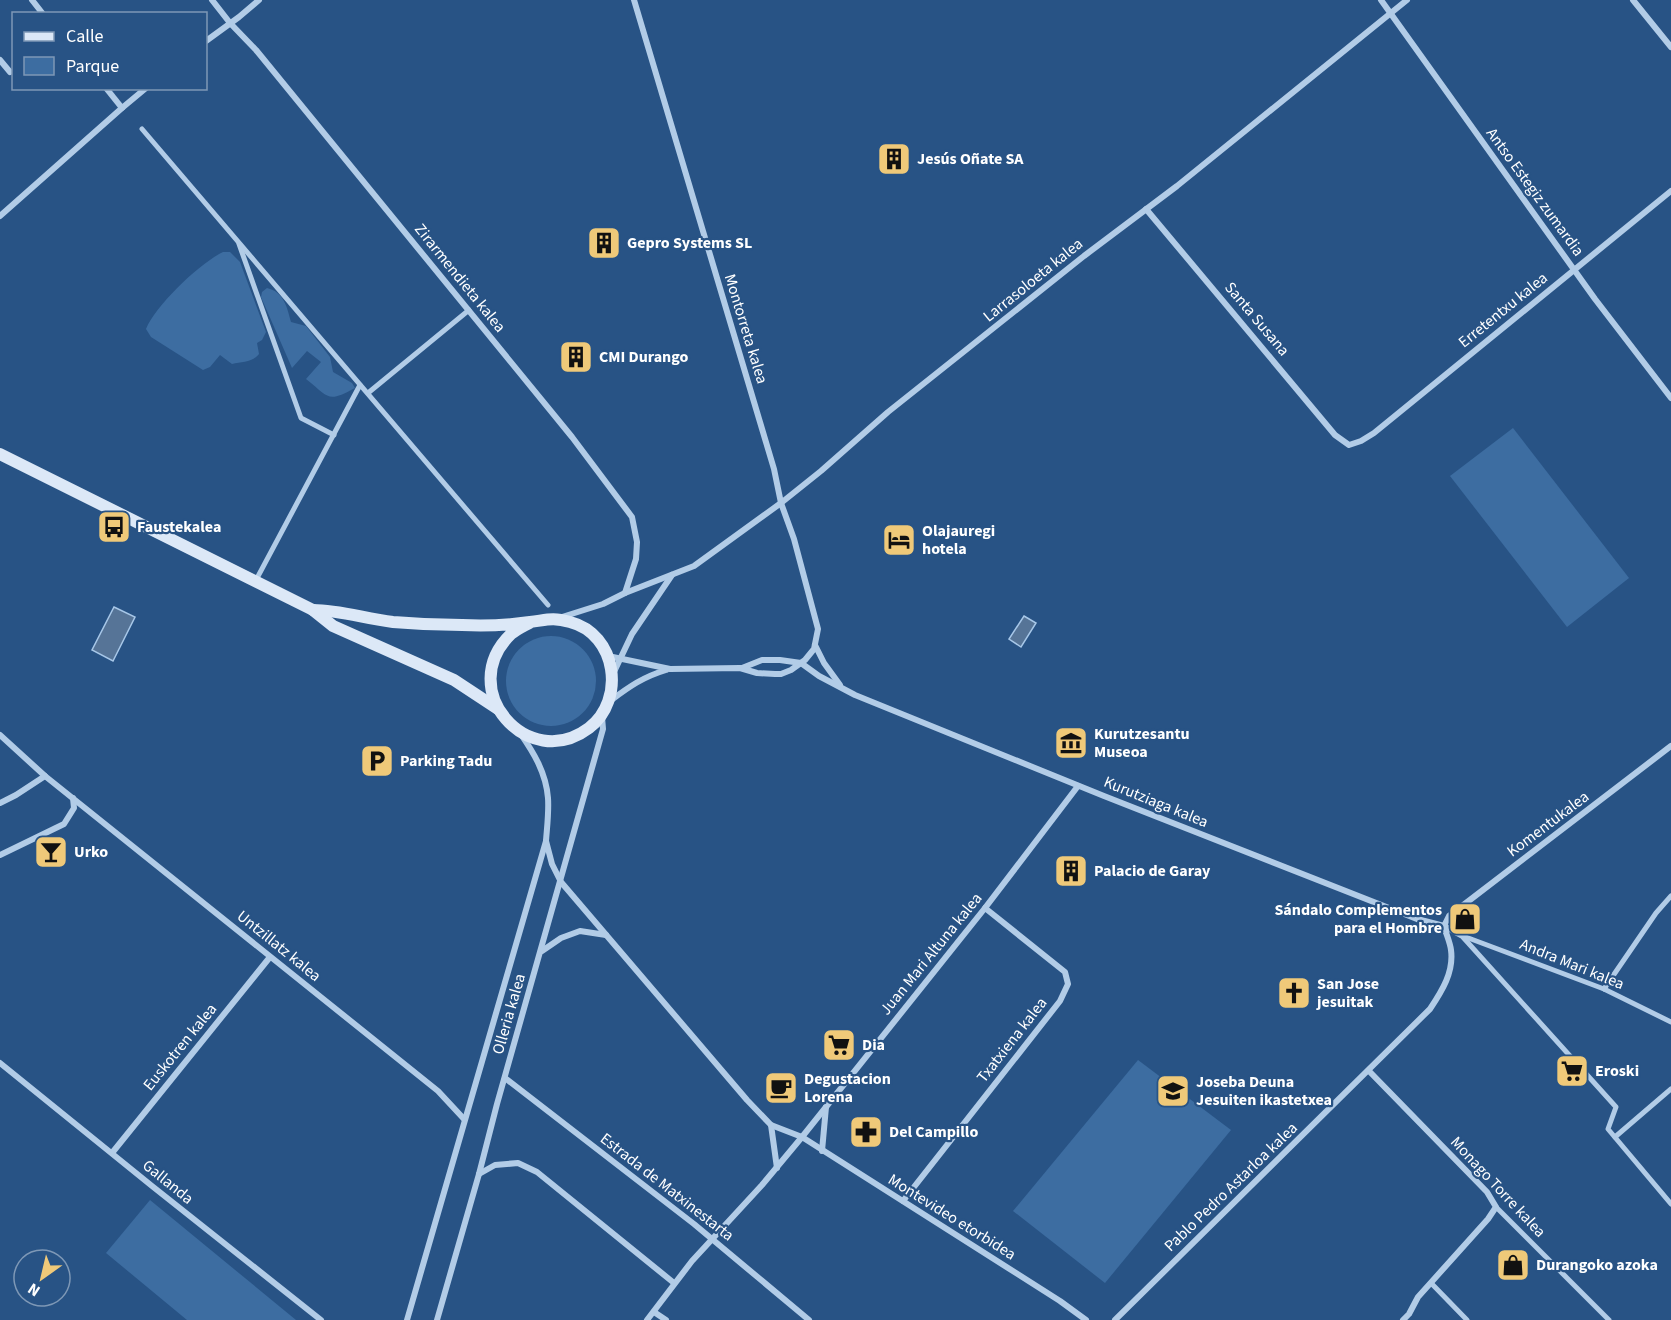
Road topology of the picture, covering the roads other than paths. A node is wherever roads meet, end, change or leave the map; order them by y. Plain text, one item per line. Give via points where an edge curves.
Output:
1 (32, 0) edge
2 (212, 0) edge
3 (259, 0) edge
4 (634, 0) edge
5 (1381, 0) edge
6 (1407, 0) edge
7 (1633, 0) edge
8 (41, 12) edge
9 (1390, 14) junction
10 (230, 23) junction
11 (207, 40) edge
12 (1671, 47) edge
13 (0, 60) edge
14 (10, 72) dead end
15 (107, 90) edge
16 (144, 90) edge
17 (122, 108) junction
18 (142, 129) dead end
19 (1671, 191) edge
20 (1146, 209) junction
21 (0, 216) edge
22 (237, 240) junction
23 (1575, 270) junction
24 (469, 310) junction
25 (360, 385) junction
26 (368, 393) junction
27 (1671, 398) edge
28 (334, 435) junction
29 (1349, 445) joint
30 (0, 454) edge
31 (781, 503) junction
32 (672, 574) junction
33 (255, 581) junction
34 (625, 593) junction
35 (548, 605) dead end
36 (313, 610) junction
37 (556, 619) junction
38 (531, 622) junction
39 (815, 645) junction
40 (607, 656) junction
41 (621, 658) junction
42 (801, 663) junction
43 (740, 668) junction
44 (670, 669) junction
45 (612, 676) junction
46 (843, 687) junction
47 (498, 709) junction
48 (605, 709) junction
49 (518, 730) junction
50 (0, 735) edge
51 (1671, 746) edge
52 (45, 776) junction
53 (1078, 786) junction
54 (73, 798) junction
55 (0, 803) edge
56 (546, 841) junction
57 (0, 855) edge
58 (561, 882) junction
59 (1671, 896) edge
60 (985, 908) junction
61 (1444, 926) junction
62 (606, 935) junction
63 (1461, 935) junction
64 (541, 951) junction
65 (270, 957) junction
66 (1604, 989) junction
67 (1671, 1022) edge
68 (0, 1063) edge
69 (1369, 1071) junction
70 (505, 1078) junction
71 (1671, 1089) edge
72 (826, 1107) junction
73 (464, 1119) junction
74 (771, 1125) junction
75 (802, 1137) junction
76 (1615, 1137) junction
77 (822, 1151) junction
78 (112, 1153) junction
79 (777, 1168) junction
80 (479, 1174) junction
81 (903, 1201) junction
82 (1671, 1204) edge
83 (1496, 1207) junction
84 (711, 1239) junction
85 (674, 1283) junction
86 (1431, 1283) junction
87 (654, 1311) junction
88 (321, 1320) edge
89 (407, 1320) edge
90 (437, 1320) edge
91 (647, 1320) edge
92 (666, 1320) edge
93 (809, 1320) edge
94 (1086, 1320) edge
95 (1115, 1320) edge
96 (1403, 1320) edge
97 (1467, 1320) edge
98 (1609, 1320) edge

1 - 8 street
2 - 10 street, Zirarmendieta kalea
3 - 10 street
4 - 31 street, Montorreta kalea
5 - 9 street, Antso Estegiz zumardia
6 - 9 street, Larrasoloeta kalea
7 - 12 street
9 - 20 street, Larrasoloeta kalea
9 - 23 street, Antso Estegiz zumardia
10 - 11 street
10 - 24 street, Zirarmendieta kalea
13 - 14 street
15 - 17 street
16 - 17 street
17 - 21 street
18 - 22 street
19 - 23 street, Erretentxu kalea
20 - 29 street, Santa Susana via 1335,435
20 - 31 street, Larrasoloeta kalea via 888,412
22 - 25 street
22 - 28 street via 301,418
23 - 27 street, Antso Estegiz zumardia
23 - 29 street, Erretentxu kalea via 1374,433
24 - 26 street
24 - 34 street, Zirarmendieta kalea via 632,517 636,559
25 - 26 street
25 - 28 street
26 - 35 street
28 - 33 street
30 - 33 main road
31 - 32 street, Larrasoloeta kalea via 694,566
31 - 39 street, Montorreta kalea via 818,629
32 - 34 street, Larrasoloeta kalea
32 - 41 street via 632,634
33 - 36 main road
34 - 37 street, Larrasoloeta kalea
36 - 38 main road via 393,622 464,626
36 - 47 main road via 333,626 454,680
37 - 38 main road
37 - 40 main road via 588,631
38 - 47 main road via 513,633 499,649 492,668 491,689
39 - 42 street
39 - 46 street, Kurutziaga kalea
40 - 41 street, Kurutziaga kalea
40 - 45 main road
41 - 44 street, Kurutziaga kalea
41 - 45 street
42 - 43 street, Kurutziaga kalea via 762,660
42 - 43 street, Kurutziaga kalea via 780,674
42 - 46 street, Kurutziaga kalea
43 - 44 street, Kurutziaga kalea
44 - 48 street, Kurutziaga kalea via 648,675 628,687
45 - 48 main road
46 - 53 street, Kurutziaga kalea
47 - 49 main road
48 - 49 main road via 589,728 573,737 554,741
48 - 58 street, Olleria kalea
49 - 56 street, Olleria kalea via 544,778 548,799
50 - 52 street, Untzillatz kalea
51 - 61 street, Komentukalea via 1449,916
52 - 54 street, Untzillatz kalea
52 - 55 street
53 - 60 street, Juan Mari Altuna kalea
53 - 61 street, Kurutziaga kalea via 1417,919
54 - 57 street via 74,808 64,824
54 - 65 street, Untzillatz kalea
56 - 58 street
56 - 73 street, Olleria kalea
58 - 62 street
58 - 64 street, Olleria kalea
59 - 66 street
60 - 72 street, Juan Mari Altuna kalea
60 - 81 street, Txatxiena kalea via 1065,972 1068,984 1060,1001
61 - 63 street, Kurutziaga kalea
61 - 69 street, Pablo Pedro Astarloa kalea via 1451,951 1449,975 1440,993 1430,1009
62 - 64 street via 580,931
62 - 74 street
63 - 66 street, Andra Mari kalea
63 - 76 street via 1616,1107 1608,1129
64 - 70 street, Olleria kalea
65 - 73 street, Untzillatz kalea via 438,1091
65 - 78 street, Euskotren kalea
66 - 67 street, Andra Mari kalea
68 - 78 street, Gallanda
69 - 83 street, Monago Torre kalea via 1487,1192
69 - 95 street, Pablo Pedro Astarloa kalea
70 - 80 street, Olleria kalea
70 - 84 street, Estrada de Matxinestarta
71 - 76 street
72 - 75 street, Juan Mari Altuna kalea
72 - 77 street
73 - 89 street, Olleria kalea
74 - 75 street, Montevideo etorbidea
74 - 79 street
75 - 77 street, Montevideo etorbidea
75 - 79 street, Juan Mari Altuna kalea
76 - 82 street
77 - 81 street, Montevideo etorbidea
78 - 88 street, Gallanda
79 - 84 street, Juan Mari Altuna kalea
80 - 85 street via 495,1165 518,1163 537,1172
80 - 90 street, Olleria kalea
81 - 94 street, Montevideo etorbidea
83 - 86 street
83 - 98 street, Monago Torre kalea
84 - 85 street, Juan Mari Altuna kalea
84 - 93 street, Estrada de Matxinestarta
85 - 87 street, Juan Mari Altuna kalea
86 - 96 street
86 - 97 street
87 - 91 street, Juan Mari Altuna kalea
87 - 92 street

